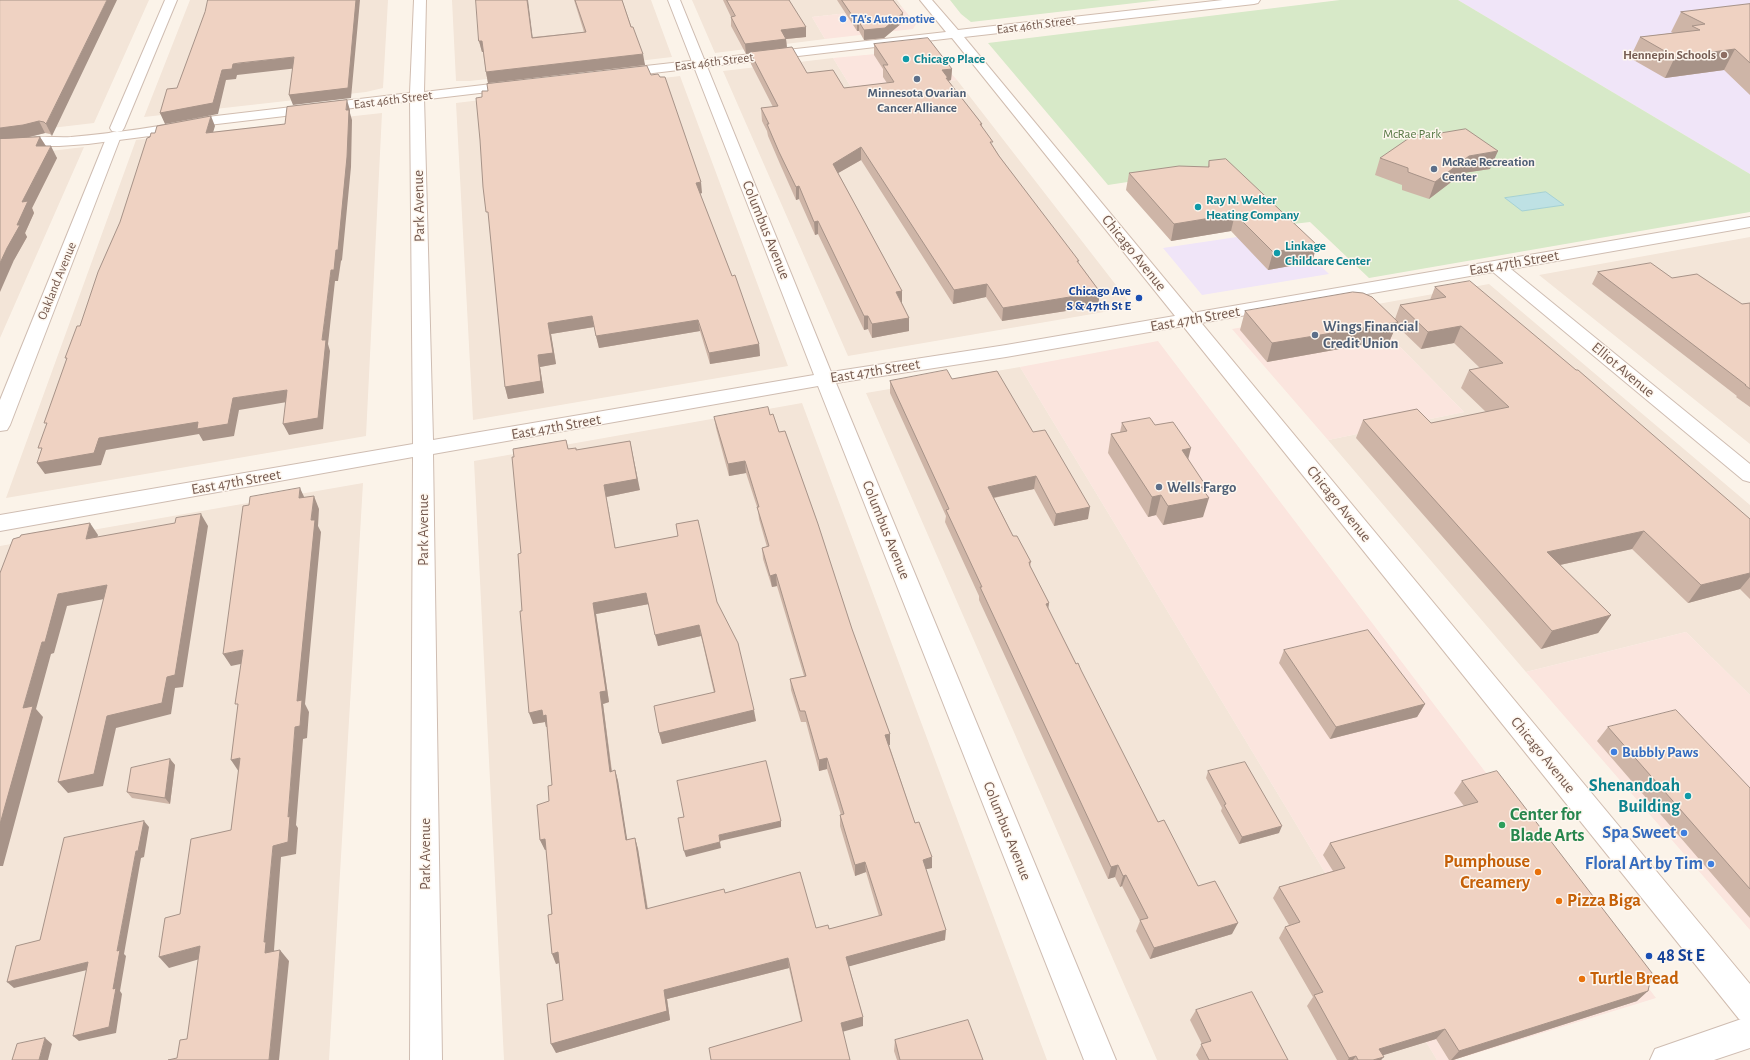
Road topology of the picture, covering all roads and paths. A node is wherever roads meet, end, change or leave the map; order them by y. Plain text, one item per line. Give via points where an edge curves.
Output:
1 (171, 0) edge
2 (420, 0) edge
3 (674, 0) edge
4 (926, 0) edge
5 (1254, 0) edge
6 (954, 35) junction
7 (700, 64) junction
8 (609, 75) edge
9 (528, 84) edge
10 (418, 97) junction
11 (116, 132) junction
12 (15, 144) edge
13 (1750, 222) edge
14 (1497, 266) junction
15 (1188, 320) junction
16 (825, 379) junction
17 (0, 425) edge
18 (423, 449) junction
19 (1750, 475) edge
20 (0, 523) edge
21 (1750, 1008) edge
22 (1750, 1032) edge
23 (426, 1060) edge
24 (1100, 1060) edge
25 (1666, 1060) edge

1 - 11 street, Oakland Avenue
2 - 10 street, Park Avenue
3 - 7 street, Columbus Avenue
4 - 6 street, Chicago Avenue
5 - 6 street, East 46th Street
6 - 7 street, East 46th Street
6 - 15 street, Chicago Avenue
7 - 8 street, East 46th Street
7 - 16 street, Columbus Avenue
9 - 10 street, East 46th Street
10 - 11 street, East 46th Street via 199,122 174,129
10 - 18 street, Park Avenue
11 - 12 street, East 46th Street via 49,144
11 - 17 street, Oakland Avenue
13 - 14 street, East 47th Street
14 - 15 street, East 47th Street
14 - 19 street, Elliot Avenue
15 - 16 street, East 47th Street
15 - 21 street, Chicago Avenue
16 - 18 street, East 47th Street
16 - 24 street, Columbus Avenue
18 - 20 street, East 47th Street
18 - 23 street, Park Avenue
22 - 25 street

